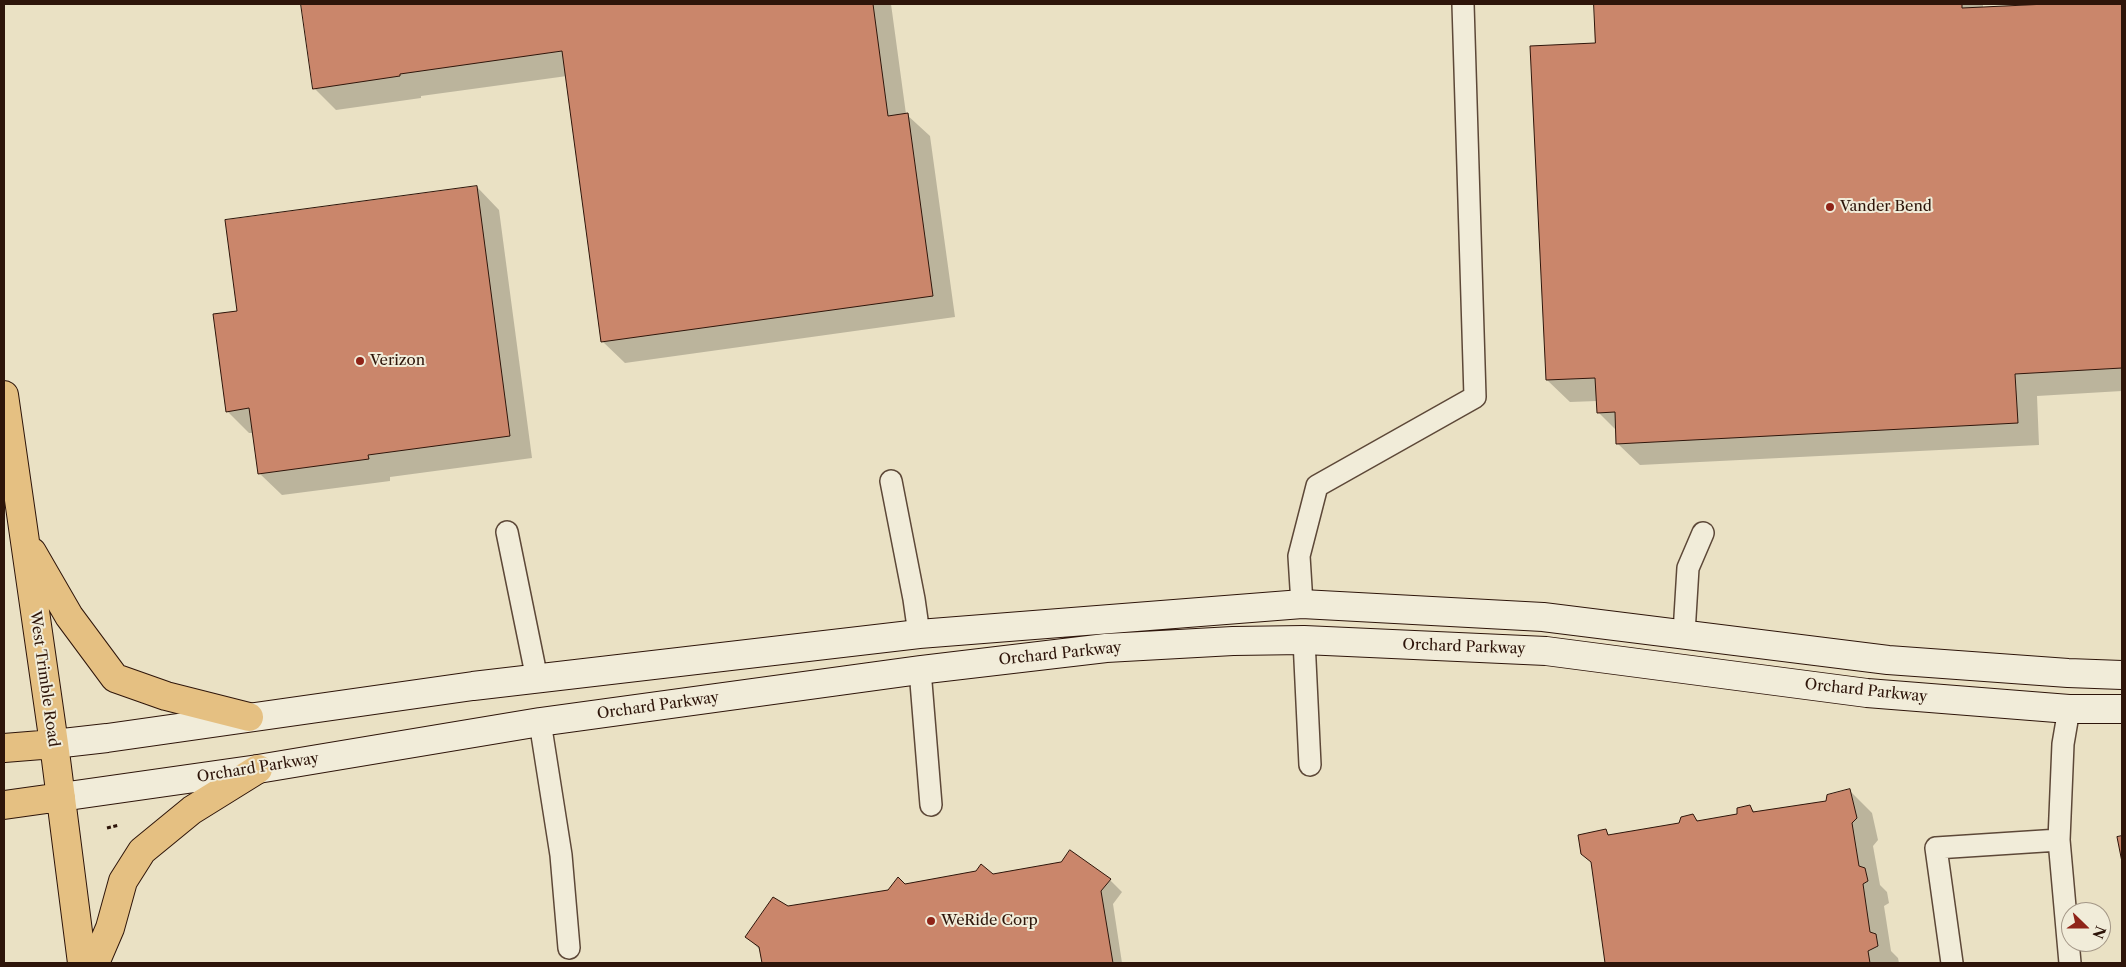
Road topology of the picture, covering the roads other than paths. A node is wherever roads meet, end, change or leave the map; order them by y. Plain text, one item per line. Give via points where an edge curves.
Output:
1 (1463, 4) edge
2 (4, 395) edge
3 (891, 481) dead end
4 (507, 532) dead end
5 (1703, 533) dead end
6 (25, 539) junction
7 (1302, 604) junction
8 (919, 634) junction
9 (1684, 634) junction
10 (1304, 640) junction
11 (1680, 668) junction
12 (920, 670) junction
13 (2068, 674) junction
14 (2122, 675) edge
15 (537, 679) junction
16 (2069, 709) junction
17 (2122, 709) edge
18 (249, 717) junction
19 (540, 722) junction
20 (54, 744) junction
21 (4, 748) edge
22 (1310, 764) dead end
23 (258, 769) junction
24 (61, 797) junction
25 (4, 805) edge
26 (931, 805) dead end
27 (2058, 840) junction
28 (569, 948) dead end
29 (82, 963) edge
30 (95, 963) edge
31 (1952, 963) edge
32 (2070, 963) edge

1 - 7 lane via 1474,397 1317,486 1299,556
2 - 6 main road, West Trimble Road
3 - 8 lane
4 - 15 lane
5 - 9 lane via 1688,568
6 - 18 main road via 69,616 115,678 166,696
6 - 20 main road, West Trimble Road
7 - 8 main road, Orchard Parkway
7 - 9 main road, Orchard Parkway via 1544,617
7 - 10 main road
8 - 12 main road
8 - 15 main road, Orchard Parkway
9 - 11 main road
9 - 13 main road, Orchard Parkway via 1888,660
10 - 11 main road, Orchard Parkway via 1546,651
10 - 12 main road, Orchard Parkway via 1106,648
10 - 22 lane
11 - 16 main road, Orchard Parkway via 1867,693
12 - 19 main road, Orchard Parkway
12 - 26 lane
13 - 14 main road, Orchard Parkway
13 - 16 main road
15 - 18 main road, Orchard Parkway
15 - 19 main road
16 - 17 main road, Orchard Parkway
16 - 27 lane via 2063,744
18 - 20 main road, Orchard Parkway
19 - 23 main road, Orchard Parkway
19 - 28 lane via 561,855
20 - 21 main road, Orchard Parkway
20 - 24 main road, West Trimble Road
23 - 24 main road, Orchard Parkway
23 - 30 main road via 192,810 142,851 123,881 110,928
24 - 25 main road, Orchard Parkway
24 - 29 main road, West Trimble Road
27 - 31 lane via 1936,848
27 - 32 lane

